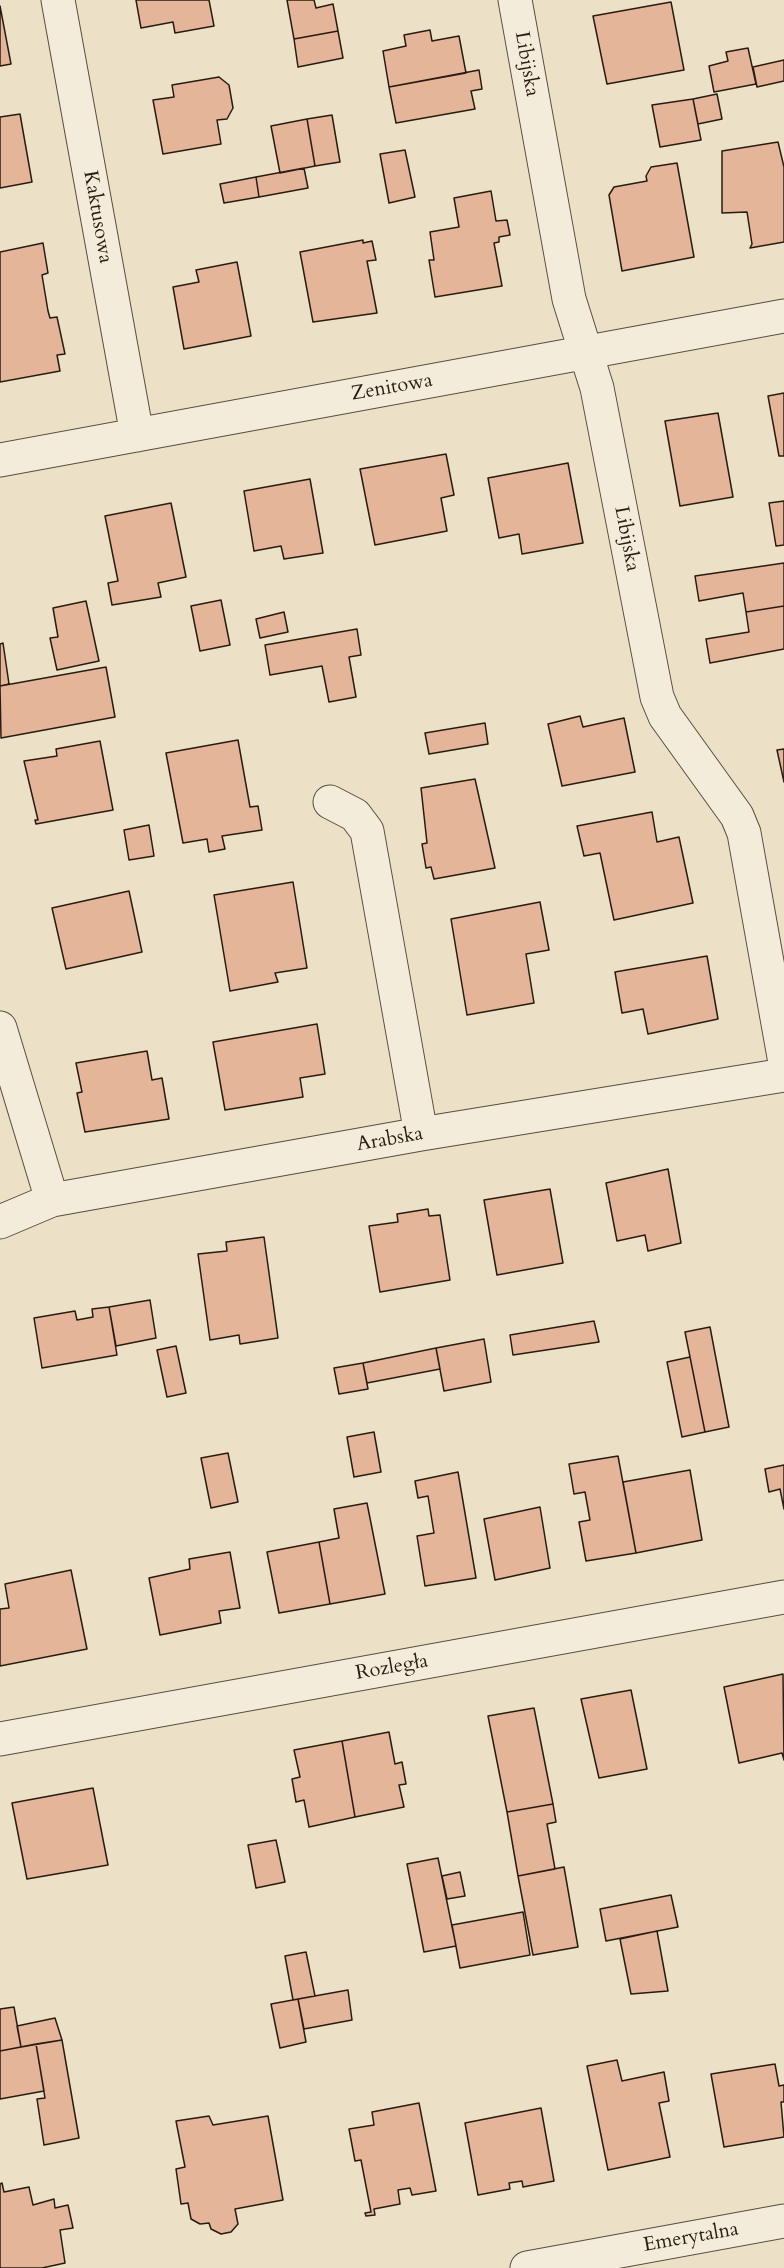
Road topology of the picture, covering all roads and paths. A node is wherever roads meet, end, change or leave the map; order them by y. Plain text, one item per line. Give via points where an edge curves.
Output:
1 (58, 0) edge
2 (514, 0) edge
3 (784, 316) edge
4 (587, 352) junction
5 (136, 435) junction
6 (0, 460) edge
7 (330, 802) dead end
8 (0, 1028) edge
9 (784, 1057) edge
10 (784, 1075) edge
11 (421, 1134) junction
12 (52, 1200) junction
13 (0, 1221) edge
14 (784, 1598) edge
15 (0, 1739) edge
16 (784, 2221) edge
17 (527, 2268) edge

1 - 5 street, Kaktusowa
2 - 4 street, Libijska via 569,299
3 - 4 street, Zenitowa
4 - 5 street, Zenitowa
4 - 9 street, Libijska via 657,697 665,716 737,816 744,833
5 - 6 street, Zenitowa
7 - 11 street via 355,815 367,831
8 - 12 street
10 - 11 street, Arabska
11 - 12 street, Arabska
12 - 13 street, Arabska
14 - 15 street, Rozległa
16 - 17 street, Emerytalna

